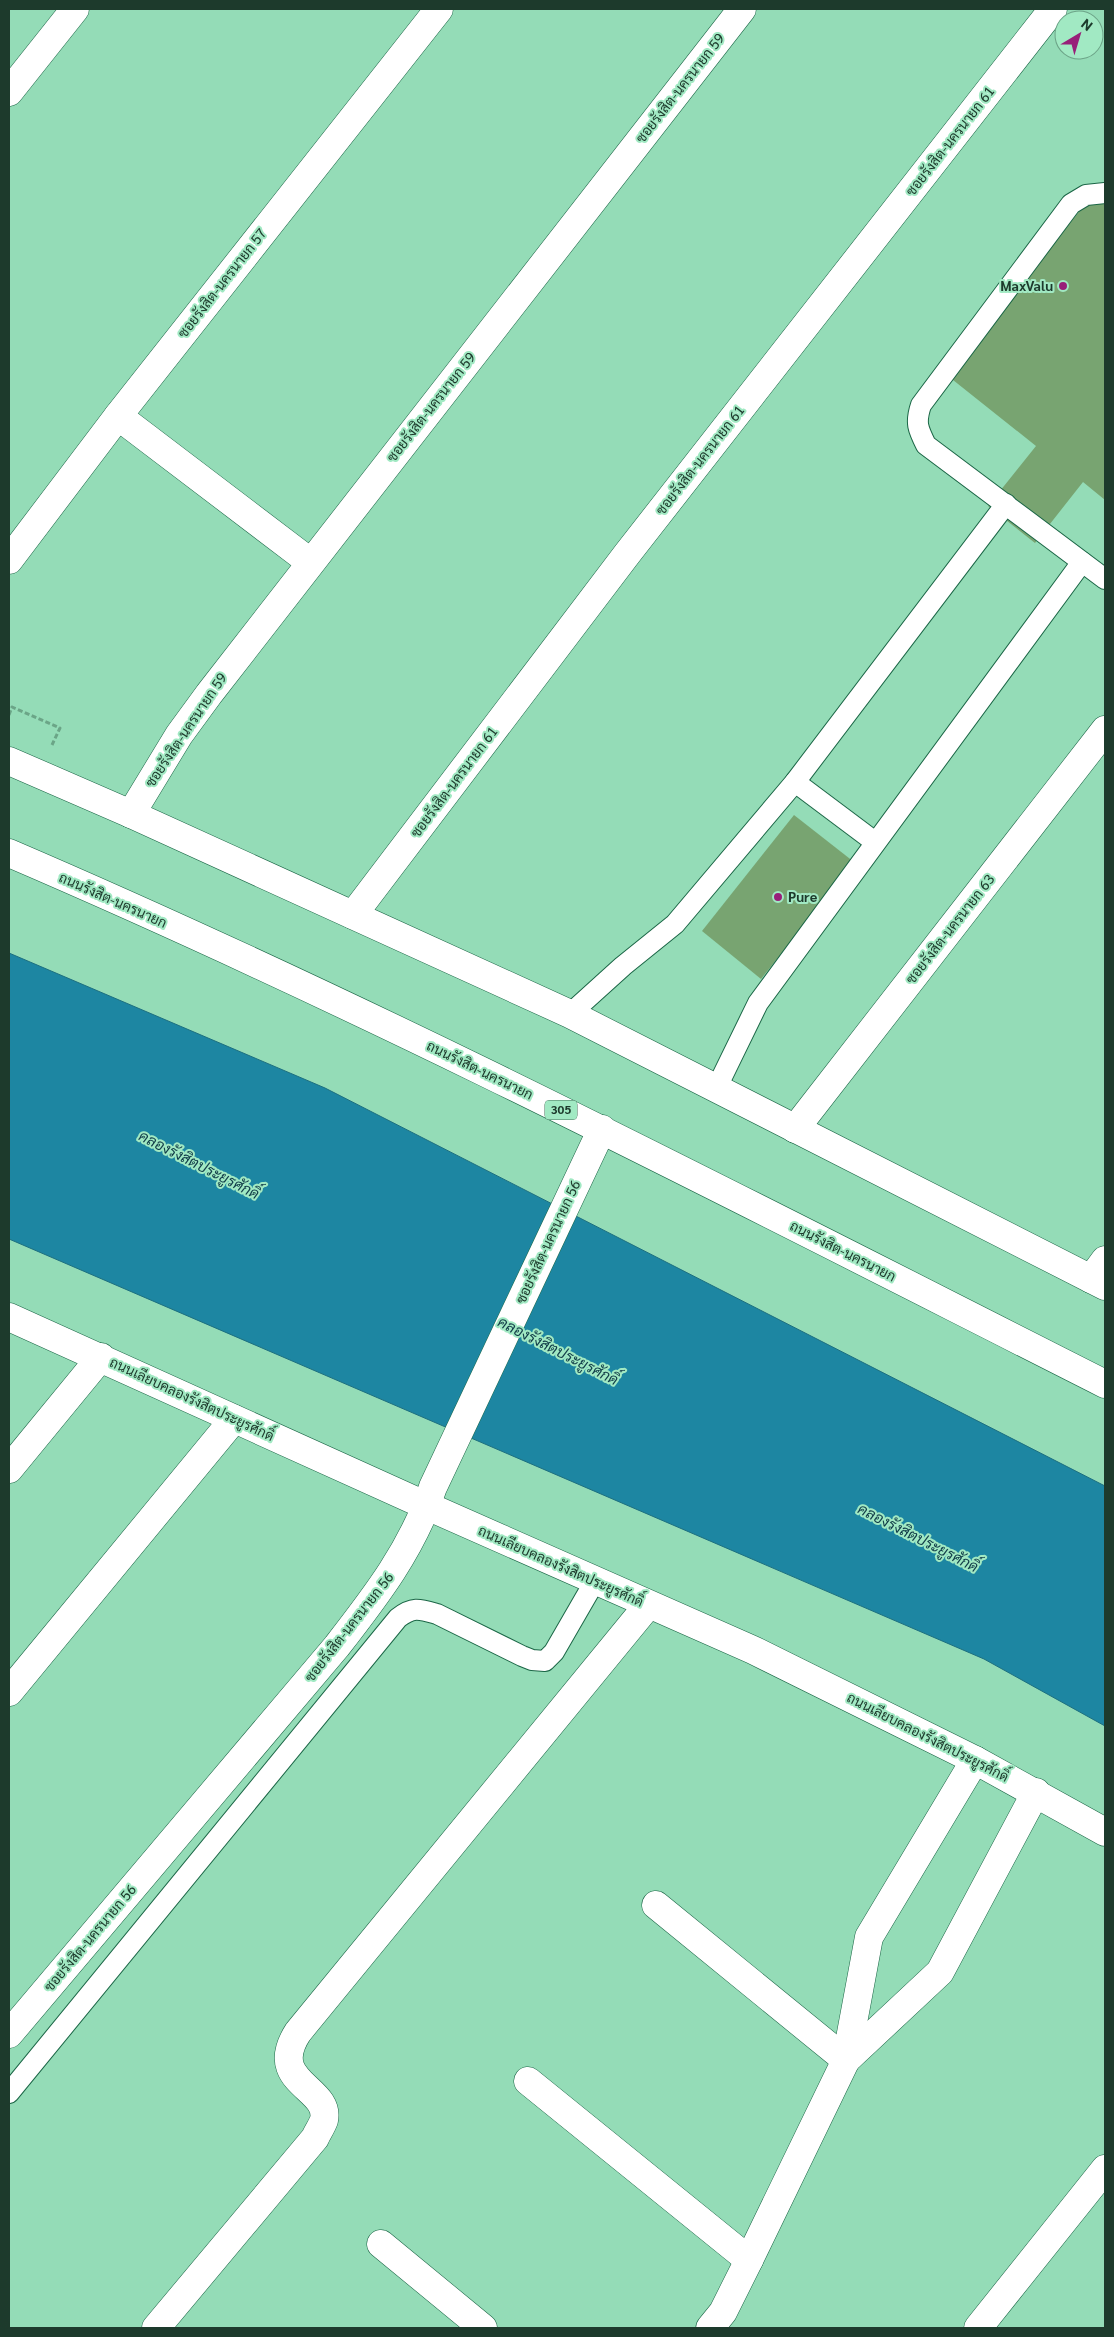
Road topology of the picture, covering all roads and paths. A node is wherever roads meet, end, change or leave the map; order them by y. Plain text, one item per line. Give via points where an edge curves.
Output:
1 (75, 9) edge
2 (439, 9) edge
3 (742, 9) edge
4 (1053, 9) edge
5 (9, 92) edge
6 (1105, 194) edge
7 (118, 416) junction
8 (1006, 504) junction
9 (9, 560) edge
10 (310, 562) junction
11 (1082, 562) junction
12 (1105, 579) edge
13 (9, 715) edge
14 (1105, 730) edge
15 (9, 761) edge
16 (38, 773) junction
17 (795, 782) junction
18 (131, 814) junction
19 (875, 842) junction
20 (9, 853) edge
21 (353, 915) junction
22 (570, 1014) junction
23 (717, 1087) junction
24 (602, 1129) junction
25 (795, 1129) junction
26 (1101, 1275) edge
27 (9, 1317) edge
28 (101, 1357) junction
29 (1105, 1384) edge
30 (234, 1419) junction
31 (9, 1469) edge
32 (430, 1496) junction
33 (595, 1581) junction
34 (648, 1604) junction
35 (9, 1692) edge
36 (975, 1760) junction
37 (1036, 1792) junction
38 (1105, 1832) edge
39 (656, 1905) dead end
40 (9, 2034) edge
41 (846, 2060) junction
42 (528, 2081) dead end
43 (9, 2093) edge
44 (1105, 2169) edge
45 (381, 2244) dead end
46 (749, 2260) junction
47 (156, 2328) edge
48 (483, 2328) edge
49 (710, 2328) edge
50 (978, 2328) edge

1 - 5 street
2 - 7 street, ซอยรังสิต-นครนายก 57
3 - 10 street, ซอยรังสิต-นครนายก 59
4 - 21 street, ซอยรังสิต-นครนายก 61 via 627,554
6 - 8 lane via 1086,195 1072,204 921,405 916,418 926,445
7 - 9 street, ซอยรังสิต-นครนายก 57
7 - 10 street
8 - 11 lane
8 - 17 lane
10 - 18 street, ซอยรังสิต-นครนายก 59 via 208,694
11 - 12 lane
11 - 19 lane
13 - 16 path via 12,707 60,728
14 - 25 street, ซอยรังสิต-นครนายก 63
15 - 16 street
16 - 18 street
17 - 19 lane
17 - 22 lane via 675,924
18 - 21 street
19 - 23 lane via 758,1004
20 - 24 street, ถนนรังสิต-นครนายก / 305 via 354,1009
21 - 22 street
22 - 23 street
23 - 25 street
24 - 29 street, ถนนรังสิต-นครนายก / 305
24 - 32 street, ซอยรังสิต-นครนายก 56
25 - 26 street
27 - 28 street, ถนนเลียบคลองรังสิตประยูรศักดิ์
28 - 30 street, ถนนเลียบคลองรังสิตประยูรศักดิ์
28 - 31 street
30 - 32 street, ถนนเลียบคลองรังสิตประยูรศักดิ์
30 - 35 street
32 - 33 street, ถนนเลียบคลองรังสิตประยูรศักดิ์
32 - 40 street, ซอยรังสิต-นครนายก 56 via 407,1548 386,1584
33 - 34 street, ถนนเลียบคลองรังสิตประยูรศักดิ์
33 - 43 lane via 554,1652 545,1660 522,1656 425,1610 408,1610 398,1618
34 - 36 street, ถนนเลียบคลองรังสิตประยูรศักดิ์ via 753,1650
34 - 47 street via 298,2032 289,2046 288,2062 296,2078 318,2099 324,2120 315,2138
36 - 37 street, ถนนเลียบคลองรังสิตประยูรศักดิ์
36 - 41 street via 870,1937
37 - 38 street, ถนนเลียบคลองรังสิตประยูรศักดิ์
37 - 41 street via 940,1972
39 - 41 street
41 - 46 street
42 - 46 street
44 - 50 street
45 - 48 street
46 - 49 street

